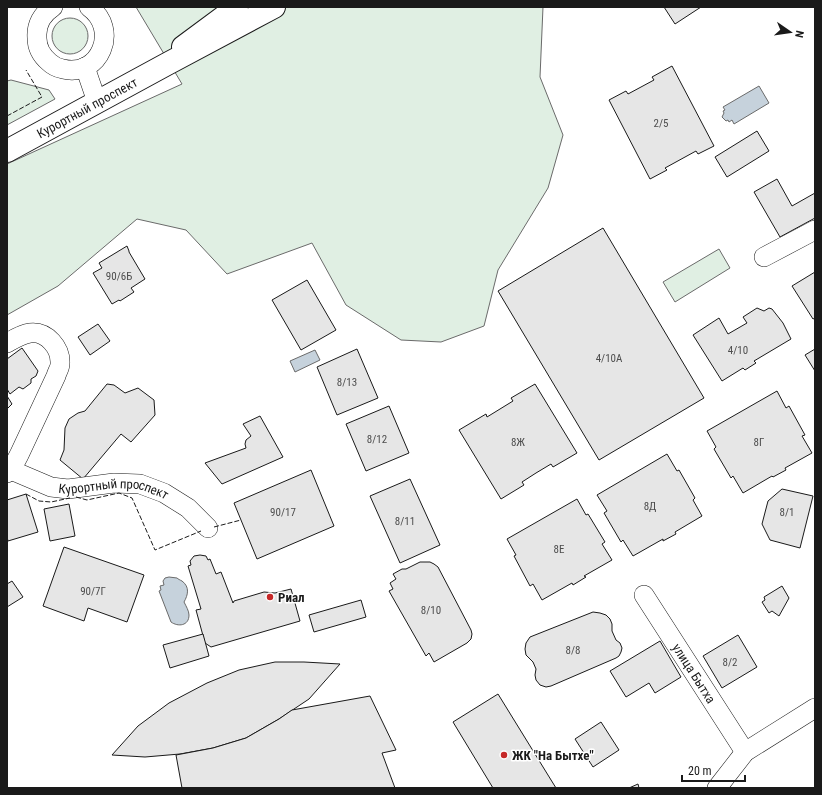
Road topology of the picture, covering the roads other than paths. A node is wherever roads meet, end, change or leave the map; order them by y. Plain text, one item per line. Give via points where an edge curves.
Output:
1 (53, 7) edge
2 (89, 7) edge
3 (237, 7) edge
4 (249, 7) edge
5 (274, 7) edge
6 (183, 46) junction
7 (167, 64) junction
8 (85, 67) junction
9 (97, 102) junction
10 (7, 152) edge
11 (815, 230) edge
12 (764, 257) dead end
13 (7, 343) edge
14 (9, 472) edge
15 (208, 528) dead end
16 (644, 595) dead end
17 (815, 708) edge
18 (745, 752) junction
19 (717, 788) edge

1 - 8 street via 42,16 38,24 37,42 40,51 44,58 59,68 77,70
2 - 8 street via 102,21 105,39 99,56
3 - 6 main road
4 - 6 main road, Курортный проспект
5 - 7 main road, Курортный проспект
6 - 7 main road, Курортный проспект
7 - 9 main road, Курортный проспект
8 - 9 street
9 - 10 main road, Курортный проспект
11 - 12 street
13 - 14 street, Курортный проспект via 19,336 32,333 42,335 51,340 58,352 60,364
14 - 15 street, Курортный проспект via 51,487 68,489 114,483 140,484 164,493 188,508
16 - 18 street, улица Бытха
17 - 18 street
18 - 19 street

